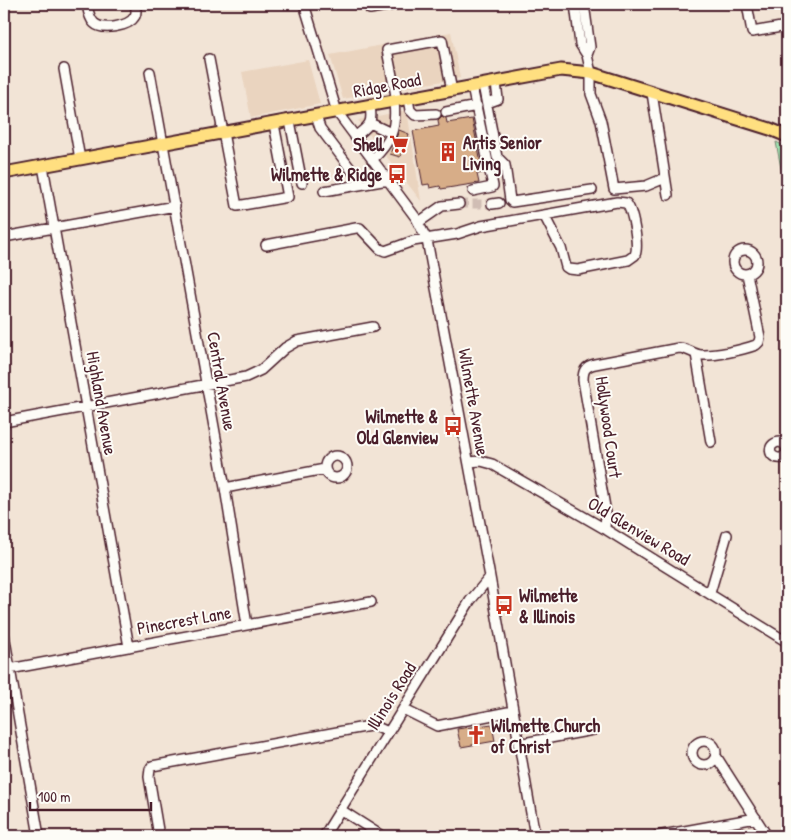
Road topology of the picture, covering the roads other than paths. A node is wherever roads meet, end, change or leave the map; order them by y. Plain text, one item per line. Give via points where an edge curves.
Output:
1 (87, 4) edge
2 (135, 4) edge
3 (304, 4) edge
4 (368, 4) edge
5 (398, 4) edge
6 (575, 4) edge
7 (584, 4) edge
8 (747, 4) edge
9 (787, 26) edge
10 (587, 55) junction
11 (209, 59) dead end
12 (64, 69) dead end
13 (150, 72) dead end
14 (591, 73) junction
15 (496, 82) junction
16 (478, 86) junction
17 (452, 91) junction
18 (652, 93) junction
19 (399, 101) junction
20 (487, 103) junction
21 (370, 106) junction
22 (477, 106) junction
23 (336, 112) junction
24 (316, 116) junction
25 (290, 121) junction
26 (370, 123) junction
27 (274, 124) junction
28 (224, 133) junction
29 (391, 133) junction
30 (787, 136) edge
31 (355, 137) junction
32 (164, 144) junction
33 (80, 159) junction
34 (372, 160) junction
35 (44, 166) junction
36 (4, 173) edge
37 (665, 178) junction
38 (388, 180) junction
39 (302, 182) dead end
40 (362, 184) junction
41 (592, 190) dead end
42 (324, 191) dead end
43 (473, 191) dead end
44 (668, 195) dead end
45 (459, 204) tunnel mouth
46 (175, 206) junction
47 (544, 215) junction
48 (419, 222) junction
49 (55, 228) junction
50 (4, 237) edge
51 (427, 240) junction
52 (266, 245) dead end
53 (747, 274) dead end
54 (373, 327) dead end
55 (696, 354) junction
56 (206, 384) junction
57 (87, 406) junction
58 (4, 422) edge
59 (712, 442) dead end
60 (469, 462) junction
61 (325, 469) dead end
62 (225, 488) junction
63 (605, 529) junction
64 (727, 535) dead end
65 (490, 577) junction
66 (710, 593) junction
67 (371, 602) dead end
68 (247, 625) junction
69 (4, 634) edge
70 (787, 642) edge
71 (129, 647) junction
72 (7, 669) edge
73 (403, 709) junction
74 (512, 712) junction
75 (593, 730) dead end
76 (388, 732) junction
77 (518, 744) junction
78 (716, 756) dead end
79 (341, 810) junction
80 (756, 818) junction
81 (39, 836) edge
82 (159, 836) edge
83 (324, 836) edge
84 (382, 836) edge
85 (535, 836) edge
86 (657, 836) edge
87 (767, 836) edge

1 - 2 street via 88,14 100,27 131,20 136,12
3 - 23 street, Wilmette Avenue
4 - 5 street via 370,9
6 - 10 street via 580,44
7 - 10 street via 590,47
8 - 9 street via 752,32
10 - 14 street
11 - 28 street
12 - 33 street
13 - 32 street, Central Avenue
14 - 15 main road, Ridge Road via 561,70
14 - 18 main road, Ridge Road
14 - 37 street via 591,94 601,121 614,189 646,186
15 - 16 main road, Ridge Road
15 - 20 street via 498,99
16 - 17 main road, Ridge Road
16 - 20 street
16 - 22 street
17 - 19 main road, Ridge Road
17 - 19 street via 442,40 387,50
18 - 30 main road, Ridge Road
18 - 37 street
19 - 21 main road, Ridge Road
19 - 22 street via 415,115
19 - 29 street
20 - 41 street via 497,157 505,165 512,202
21 - 23 main road, Ridge Road
21 - 26 street
22 - 43 street via 493,186
23 - 24 main road, Ridge Road
23 - 31 street, Wilmette Avenue
24 - 25 main road, Ridge Road
24 - 40 street via 320,128
25 - 27 main road, Ridge Road
25 - 39 street
26 - 29 street
26 - 31 street
27 - 28 main road, Ridge Road
27 - 28 street via 288,197 237,206
28 - 32 main road, Ridge Road
29 - 34 street via 386,147
31 - 34 street, Wilmette Avenue
32 - 33 main road, Ridge Road
32 - 46 street, Central Avenue
33 - 35 main road, Ridge Road
34 - 38 street, Wilmette Avenue
35 - 36 main road, Ridge Road
35 - 49 street, Highland Avenue
37 - 44 street
38 - 40 street
38 - 48 street, Wilmette Avenue
40 - 42 street
45 - 48 street via 442,206
46 - 49 street
46 - 56 street, Central Avenue
47 - 47 street via 626,203 637,251 628,260 569,270
47 - 51 street
48 - 51 street, Wilmette Avenue
49 - 50 street
49 - 57 street, Highland Avenue
51 - 52 street via 385,251 356,228
51 - 60 street, Wilmette Avenue
53 - 55 street, Hollywood Court via 759,342 713,355
54 - 56 street via 297,341 261,370 246,377
55 - 59 street
55 - 63 street, Hollywood Court via 679,348 585,368 583,380 606,513
56 - 57 street
56 - 62 street, Central Avenue
57 - 58 street
57 - 71 street, Highland Avenue
60 - 63 street, Old Glenview Road via 492,464
60 - 65 street, Wilmette Avenue
61 - 62 street
62 - 68 street, Central Avenue
63 - 66 street, Old Glenview Road
64 - 66 street
65 - 73 street, Illinois Road via 470,602
65 - 74 street, Wilmette Avenue
66 - 70 street, Old Glenview Road
67 - 68 street, Pinecrest Lane
68 - 71 street, Pinecrest Lane
69 - 72 street
71 - 72 street, Pinecrest Lane
72 - 81 street
73 - 74 street via 437,726
73 - 76 street, Illinois Road
74 - 77 street, Wilmette Avenue
75 - 77 street
76 - 79 street, Illinois Road
76 - 82 street via 370,726 152,766 148,777
77 - 85 street, Wilmette Avenue
78 - 80 street
79 - 83 street, Illinois Road
79 - 84 street
80 - 86 street
80 - 87 street

